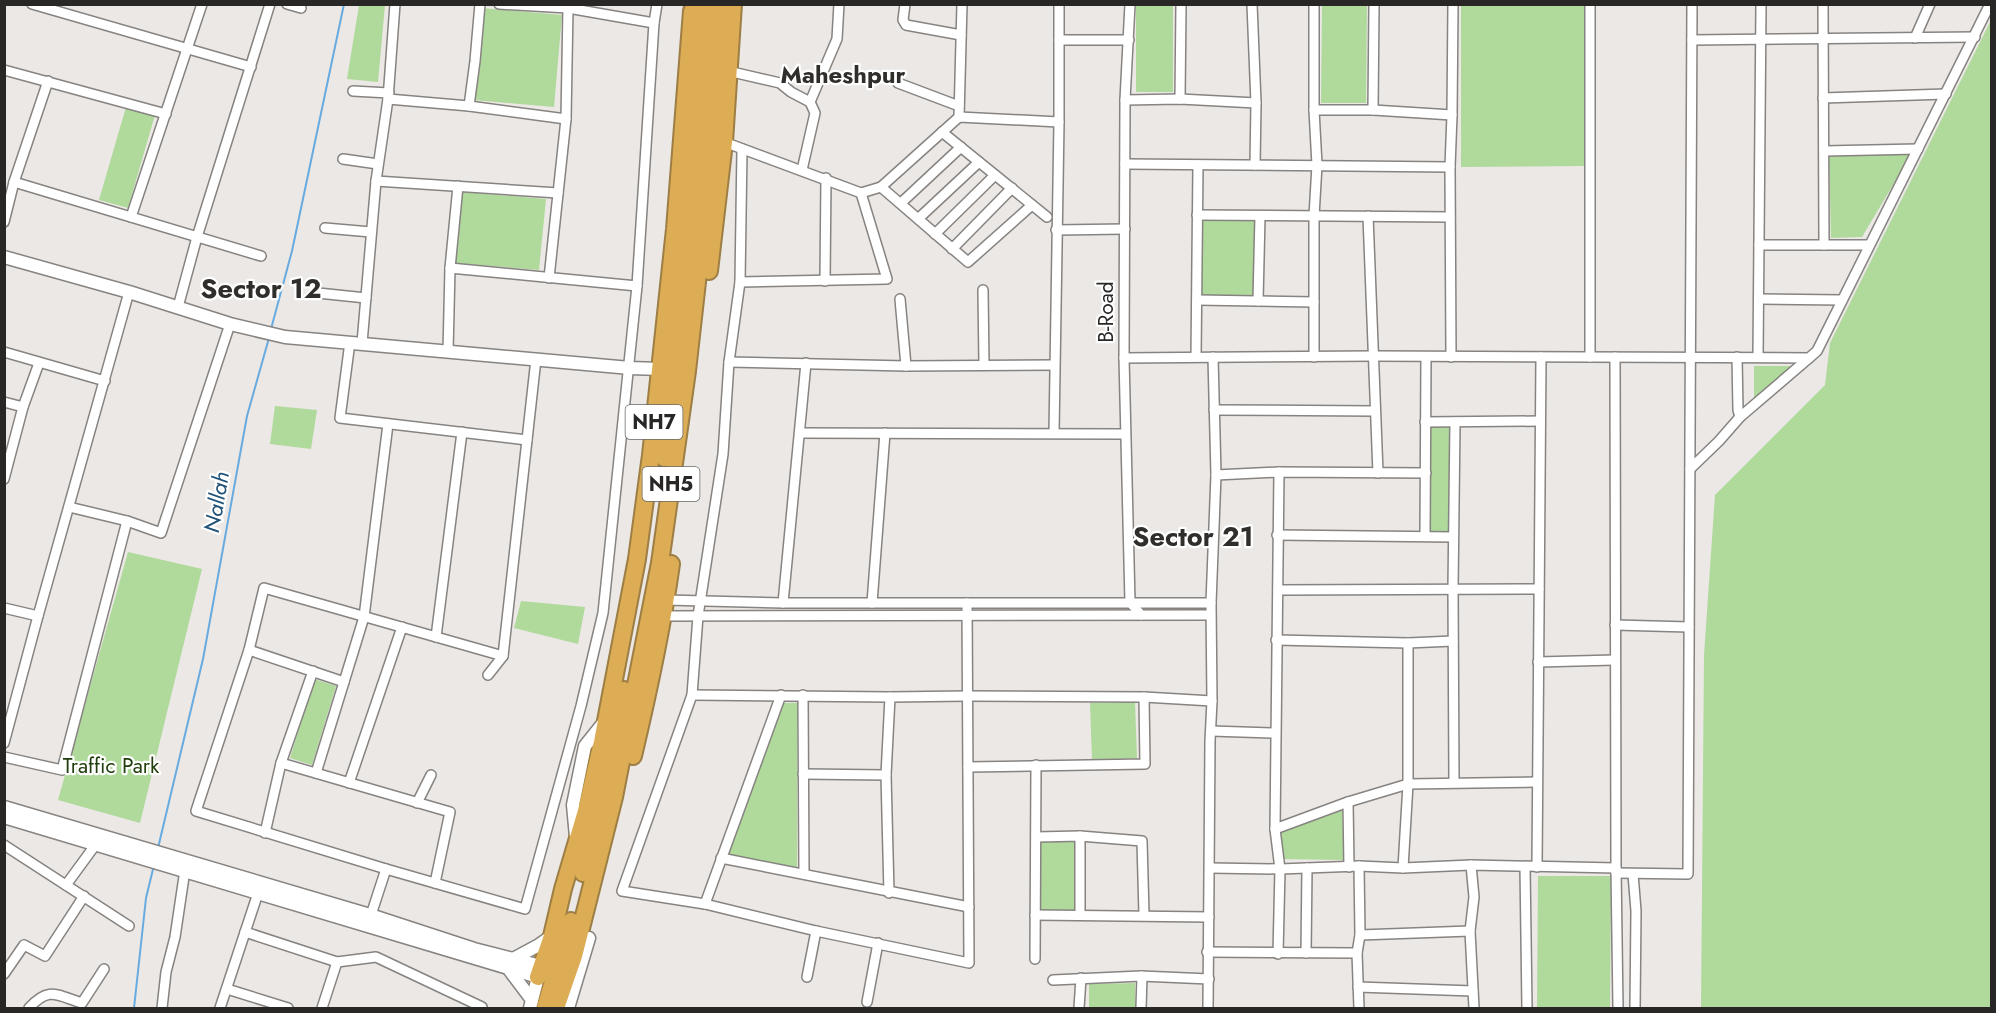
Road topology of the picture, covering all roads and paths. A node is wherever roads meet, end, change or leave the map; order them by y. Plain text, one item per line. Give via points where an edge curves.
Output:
1 (32, 4) edge
2 (70, 4) edge
3 (202, 4) edge
4 (270, 4) edge
5 (287, 4) edge
6 (395, 4) edge
7 (480, 4) edge
8 (499, 4) edge
9 (657, 4) edge
10 (693, 4) edge
11 (703, 4) edge
12 (717, 4) edge
13 (733, 4) edge
14 (839, 4) edge
15 (905, 4) edge
16 (962, 4) edge
17 (1059, 4) edge
18 (1130, 4) edge
19 (1181, 4) edge
20 (1252, 4) edge
21 (1314, 4) edge
22 (1374, 4) edge
23 (1453, 4) edge
24 (1590, 4) edge
25 (1692, 4) edge
26 (1761, 4) edge
27 (1823, 4) edge
28 (1930, 4) edge
29 (1990, 4) edge
30 (302, 8) dead end
31 (568, 8) junction
32 (67, 15) junction
33 (654, 23) junction
34 (961, 35) junction
35 (1975, 37) junction
36 (1915, 38) junction
37 (1823, 39) junction
38 (1059, 40) junction
39 (1129, 40) junction
40 (1692, 40) junction
41 (1761, 40) junction
42 (188, 48) junction
43 (251, 67) junction
44 (4, 70) edge
45 (728, 71) junction
46 (48, 81) junction
47 (898, 82) dead end
48 (353, 91) dead end
49 (1946, 94) junction
50 (388, 96) junction
51 (1823, 98) junction
52 (1180, 99) junction
53 (1125, 100) junction
54 (810, 102) junction
55 (1256, 103) junction
56 (469, 106) junction
57 (959, 106) junction
58 (1314, 110) junction
59 (1373, 110) junction
60 (165, 114) junction
61 (1452, 115) junction
62 (959, 117) junction
63 (566, 119) junction
64 (1059, 122) junction
65 (942, 132) junction
66 (724, 142) junction
67 (961, 147) junction
68 (742, 149) junction
69 (1918, 149) junction
70 (1824, 151) junction
71 (344, 159) dead end
72 (979, 162) junction
73 (378, 164) junction
74 (1125, 164) junction
75 (1198, 165) junction
76 (1255, 165) junction
77 (1317, 165) junction
78 (1450, 167) junction
79 (802, 170) junction
80 (995, 175) junction
81 (826, 178) junction
82 (376, 181) junction
83 (14, 182) junction
84 (458, 186) junction
85 (881, 187) junction
86 (1012, 188) junction
87 (558, 193) junction
88 (861, 193) junction
89 (901, 203) junction
90 (1032, 205) junction
91 (1197, 215) junction
92 (1260, 216) junction
93 (1314, 216) junction
94 (1368, 216) junction
95 (131, 217) junction
96 (1047, 217) dead end
97 (1450, 217) junction
98 (919, 218) junction
99 (4, 222) edge
100 (325, 228) dead end
101 (1125, 229) junction
102 (1056, 230) junction
103 (371, 232) junction
104 (936, 234) junction
105 (197, 237) junction
106 (1759, 245) junction
107 (1824, 245) junction
108 (1869, 245) junction
109 (952, 249) junction
110 (261, 256) dead end
111 (4, 257) edge
112 (450, 268) junction
113 (549, 278) junction
114 (825, 281) junction
115 (740, 282) junction
116 (638, 286) junction
117 (984, 290) dead end
118 (129, 292) junction
119 (318, 293) dead end
120 (366, 298) junction
121 (900, 299) dead end
122 (1759, 299) junction
123 (1197, 300) junction
124 (1842, 300) junction
125 (1258, 301) junction
126 (1314, 302) junction
127 (178, 307) junction
128 (685, 313) junction
129 (230, 324) junction
130 (356, 343) junction
131 (4, 352) edge
132 (448, 352) junction
133 (1374, 356) junction
134 (1196, 357) junction
135 (1213, 357) junction
136 (1314, 357) junction
137 (1426, 357) junction
138 (1451, 357) junction
139 (1541, 357) junction
140 (1590, 357) junction
141 (1615, 357) junction
142 (1690, 357) junction
143 (1737, 357) junction
144 (1758, 357) junction
145 (536, 358) junction
146 (1124, 358) junction
147 (1809, 358) junction
148 (729, 362) junction
149 (39, 363) junction
150 (806, 363) junction
151 (984, 365) junction
152 (1054, 365) junction
153 (906, 366) junction
154 (630, 368) junction
155 (660, 369) junction
156 (105, 381) junction
157 (4, 402) edge
158 (23, 407) junction
159 (1214, 410) junction
160 (1375, 411) junction
161 (1740, 417) junction
162 (1540, 421) junction
163 (1425, 422) junction
164 (1455, 422) junction
165 (388, 424) junction
166 (462, 432) junction
167 (801, 433) junction
168 (885, 433) junction
169 (1054, 433) junction
170 (1124, 434) junction
171 (527, 440) junction
172 (7, 459) edge
173 (1690, 469) junction
174 (1279, 472) junction
175 (1378, 473) junction
176 (1426, 473) junction
177 (1216, 475) junction
178 (4, 479) edge
179 (69, 507) junction
180 (127, 521) junction
181 (1277, 535) junction
182 (1425, 536) junction
183 (1453, 537) junction
184 (1453, 589) junction
185 (1539, 589) junction
186 (1278, 590) junction
187 (700, 601) junction
188 (1130, 602) junction
189 (781, 603) junction
190 (872, 603) junction
191 (967, 603) junction
192 (1210, 603) junction
193 (4, 608) edge
194 (664, 608) junction
195 (967, 615) junction
196 (1141, 615) junction
197 (1210, 615) junction
198 (38, 616) junction
199 (698, 616) junction
200 (779, 616) junction
201 (364, 617) junction
202 (1615, 625) junction
203 (402, 627) junction
204 (1689, 627) junction
205 (436, 636) junction
206 (1276, 640) junction
207 (1453, 641) junction
208 (1408, 643) junction
209 (249, 650) junction
210 (503, 656) junction
211 (1616, 660) junction
212 (1538, 662) junction
213 (313, 671) junction
214 (488, 675) dead end
215 (344, 682) junction
216 (692, 695) junction
217 (781, 695) junction
218 (803, 695) junction
219 (968, 696) junction
220 (890, 697) junction
221 (1144, 697) junction
222 (1212, 701) junction
223 (609, 724) junction
224 (1211, 731) junction
225 (1275, 732) junction
226 (4, 743) edge
227 (4, 757) edge
228 (280, 763) junction
229 (1036, 765) junction
230 (968, 767) junction
231 (316, 773) junction
232 (803, 774) junction
233 (431, 775) dead end
234 (886, 775) junction
235 (1454, 782) junction
236 (1537, 782) junction
237 (349, 783) junction
238 (1408, 784) junction
239 (1348, 802) junction
240 (417, 803) junction
241 (4, 807) edge
242 (4, 817) edge
243 (1275, 829) junction
244 (265, 833) junction
245 (582, 837) junction
246 (1036, 837) junction
247 (1080, 837) junction
248 (96, 844) junction
249 (4, 845) edge
250 (131, 849) junction
251 (721, 858) junction
252 (170, 861) junction
253 (1472, 865) junction
254 (1354, 867) junction
255 (1525, 867) junction
256 (1537, 867) junction
257 (1210, 868) junction
258 (1307, 868) junction
259 (1403, 868) junction
260 (386, 869) junction
261 (1280, 869) junction
262 (184, 870) junction
263 (1616, 870) junction
264 (804, 874) junction
265 (1633, 874) junction
266 (435, 883) junction
267 (66, 885) junction
268 (260, 887) junction
269 (889, 892) junction
270 (84, 896) junction
271 (705, 904) junction
272 (969, 907) junction
273 (1035, 915) junction
274 (1080, 915) junction
275 (1144, 915) junction
276 (1209, 917) junction
277 (369, 920) junction
278 (129, 926) dead end
279 (816, 931) junction
280 (1470, 931) junction
281 (245, 932) junction
282 (1360, 935) junction
283 (552, 936) junction
284 (589, 938) junction
285 (878, 943) junction
286 (1207, 952) junction
287 (1306, 953) junction
288 (1357, 953) junction
289 (1278, 954) junction
290 (574, 956) junction
291 (1035, 960) dead end
292 (337, 962) junction
293 (510, 963) junction
294 (104, 969) dead end
295 (540, 971) junction
296 (4, 974) edge
297 (1142, 976) junction
298 (807, 977) dead end
299 (1081, 978) junction
300 (1209, 979) junction
301 (1053, 980) dead end
302 (1358, 987) junction
303 (227, 989) junction
304 (1473, 991) junction
305 (867, 1002) dead end
306 (83, 1006) edge
307 (536, 1006) edge
308 (28, 1008) edge
309 (162, 1008) edge
310 (220, 1008) edge
311 (288, 1008) edge
312 (322, 1008) edge
313 (482, 1008) edge
314 (556, 1008) edge
315 (567, 1008) edge
316 (1079, 1008) edge
317 (1141, 1008) edge
318 (1208, 1008) edge
319 (1359, 1008) edge
320 (1474, 1008) edge
321 (1527, 1008) edge
322 (1618, 1008) edge
323 (1635, 1008) edge

1 - 32 street
2 - 32 street
3 - 42 street
4 - 43 street
5 - 30 street
6 - 50 street
7 - 56 street
8 - 31 street
9 - 33 street
10 - 128 highway, NH7
11 - 128 highway, NH5
12 - 128 highway, NH5 via 717,50
13 - 45 highway, NH7
14 - 54 street via 837,39
15 - 34 street via 906,25
16 - 34 street
17 - 38 street
18 - 39 street, B-Road
19 - 52 street
20 - 55 street
21 - 58 street
22 - 59 street
23 - 61 street
24 - 140 street
25 - 40 street
26 - 41 street
27 - 37 street
28 - 36 street
29 - 35 street
31 - 33 street
31 - 63 street
32 - 42 street
33 - 116 street
34 - 57 street
35 - 36 street
35 - 49 street
36 - 37 street
37 - 41 street
37 - 51 street
38 - 39 street
38 - 64 street
39 - 53 street, B-Road
40 - 41 street
40 - 142 street
41 - 106 street
42 - 43 street
42 - 60 street
43 - 105 street
44 - 46 street
45 - 54 street via 780,83
45 - 66 highway, NH7
46 - 60 street
46 - 83 street
47 - 57 street
48 - 50 street
49 - 51 street
49 - 69 street
50 - 56 street
50 - 73 street
51 - 70 street
52 - 53 street
52 - 55 street
53 - 74 street, B-Road
54 - 79 street via 816,113
55 - 76 street
56 - 63 street
57 - 62 street
58 - 59 street
58 - 77 street
59 - 61 street
60 - 95 street
61 - 78 street
62 - 64 street
62 - 65 street
63 - 87 street
64 - 102 street
65 - 67 street
65 - 85 street
66 - 68 street
66 - 128 highway, NH7
67 - 72 street
67 - 89 street
68 - 79 street
68 - 115 street
69 - 70 street
69 - 108 street
70 - 107 street
71 - 73 street
72 - 80 street
72 - 98 street
73 - 82 street
74 - 75 street
74 - 101 street, B-Road
75 - 76 street
75 - 91 street
76 - 77 street
77 - 78 street
77 - 93 street
78 - 97 street
79 - 81 street
80 - 86 street
80 - 104 street
81 - 88 street
81 - 114 street
82 - 84 street
82 - 103 street
83 - 95 street
83 - 99 street
84 - 87 street
84 - 112 street
85 - 88 street
85 - 89 street
86 - 90 street
86 - 109 street
87 - 113 street
88 - 114 street via 887,279
89 - 98 street
90 - 96 street
90 - 109 street via 968,262
91 - 92 street
91 - 123 street
92 - 93 street
92 - 125 street
93 - 94 street
93 - 126 street
94 - 97 street
94 - 133 street
95 - 105 street
97 - 138 street
98 - 104 street
100 - 103 street
101 - 102 street
101 - 146 street, B-Road
102 - 152 street
103 - 120 street
104 - 109 street
105 - 110 street
105 - 127 street
106 - 107 street
106 - 122 street
107 - 108 street
108 - 124 street
111 - 118 street
112 - 113 street
112 - 132 street
113 - 116 street
114 - 115 street
115 - 148 street
116 - 154 street
117 - 151 street
118 - 127 street
118 - 156 street
119 - 120 street
120 - 130 street
121 - 153 street
122 - 124 street
122 - 144 street
123 - 125 street
123 - 134 street
124 - 147 street via 1817,351
125 - 126 street
126 - 136 street
127 - 129 street
128 - 155 highway, NH7
128 - 194 highway, NH7
128 - 223 highway, NH5 via 648,566
128 - 290 highway, NH5 via 660,563 614,797
129 - 130 street via 285,337
129 - 180 street via 161,533
130 - 132 street
130 - 165 street via 339,418
131 - 149 street
132 - 145 street
133 - 136 street
133 - 137 street
133 - 160 street
134 - 135 street
134 - 146 street
135 - 136 street
135 - 159 street
137 - 138 street
137 - 163 street
138 - 139 street
139 - 140 street
139 - 162 street
140 - 141 street
141 - 142 street
141 - 202 street
142 - 143 street
142 - 173 street
143 - 144 street
143 - 161 street
144 - 147 street
145 - 154 street
145 - 171 street
146 - 170 street, B-Road
147 - 161 street
148 - 150 street
148 - 187 street via 723,454
149 - 156 street
149 - 158 street
150 - 153 street
150 - 167 street
151 - 152 street
151 - 153 street
152 - 169 street
154 - 155 street
154 - 266 street via 603,613 525,909
155 - 223 highway, NH7 via 638,559
156 - 179 street
157 - 158 street
158 - 172 street
159 - 160 street
159 - 177 street
160 - 175 street
161 - 173 street
162 - 164 street
162 - 185 street
163 - 164 street
163 - 176 street
164 - 183 street
165 - 166 street
165 - 201 street
166 - 171 street
166 - 205 street
167 - 168 street
167 - 189 street
168 - 169 street
168 - 190 street
169 - 170 street
170 - 188 street, B-Road
171 - 210 street
172 - 178 street
173 - 204 street
174 - 175 street
174 - 177 street
174 - 181 street
175 - 176 street
176 - 182 street
177 - 192 street
179 - 180 street
179 - 198 street
180 - 227 street via 62,770
181 - 182 street
181 - 186 street
182 - 183 street
183 - 184 street
184 - 185 street
184 - 186 street
184 - 207 street
185 - 212 street
186 - 206 street
187 - 189 street
187 - 194 street
187 - 199 street
188 - 191 street
188 - 192 street
188 - 196 street
189 - 190 street
189 - 200 street
190 - 191 street
191 - 195 street
192 - 197 street
193 - 198 street
194 - 199 street
194 - 284 highway, NH7 via 648,694
195 - 196 street
195 - 200 street
195 - 219 street
196 - 197 street
197 - 222 street
198 - 226 street
199 - 200 street
199 - 216 street
201 - 203 street
201 - 209 street via 264,588
201 - 215 street
202 - 204 street
202 - 211 street
203 - 205 street
203 - 237 street
204 - 265 street via 1688,874
205 - 210 street
206 - 208 street
206 - 225 street
207 - 208 street
207 - 235 street
208 - 238 street
209 - 213 street
209 - 244 street via 196,811
210 - 214 street
211 - 212 street
211 - 263 street
212 - 236 street
213 - 215 street
213 - 228 street
215 - 231 street
216 - 217 street
216 - 271 street via 622,891
217 - 218 street
217 - 251 street
218 - 220 street
218 - 232 street
219 - 220 street
219 - 221 street
219 - 230 street
220 - 234 street
221 - 222 street
221 - 229 street via 1145,764
222 - 224 street
223 - 245 highway, NH5
223 - 245 street via 585,746 573,805
224 - 225 street
224 - 257 street
225 - 243 street
228 - 231 street
228 - 244 street
229 - 230 street
229 - 246 street
230 - 272 street
231 - 237 street
232 - 234 street
232 - 264 street
233 - 240 street
234 - 269 street
235 - 236 street
235 - 238 street
236 - 256 street
237 - 240 street
238 - 239 street
238 - 259 street
239 - 243 street
239 - 254 street
240 - 266 street via 450,812
241 - 250 street
242 - 248 street
243 - 261 street
244 - 260 street
245 - 283 highway
245 - 307 highway, NH5 via 577,900
246 - 247 street
246 - 273 street
247 - 274 street
247 - 275 street via 1142,842
248 - 250 street
248 - 267 street
249 - 267 street
250 - 252 street
251 - 264 street
251 - 271 street
252 - 262 street
252 - 268 street
253 - 255 street
253 - 259 street
253 - 280 street
254 - 258 street
254 - 259 street
254 - 282 street
255 - 256 street
255 - 321 street
256 - 263 street
257 - 261 street
257 - 276 street
258 - 261 street
258 - 287 street
260 - 266 street
260 - 277 street
261 - 289 street
262 - 268 street
262 - 309 street
263 - 265 street
263 - 322 street
264 - 269 street
265 - 323 street
267 - 270 street
268 - 277 street
268 - 281 street
269 - 272 street
270 - 278 street
270 - 296 street via 45,956 24,945
271 - 279 street
272 - 285 street via 969,963
273 - 274 street
273 - 291 street
274 - 275 street
275 - 276 street
276 - 286 street
277 - 293 street
279 - 285 street
279 - 298 street
280 - 282 street
280 - 304 street
281 - 292 street
281 - 303 street
282 - 288 street
283 - 293 street
283 - 295 highway
284 - 290 highway, NH7
284 - 315 street
285 - 305 street
286 - 289 street
286 - 300 street
287 - 288 street
287 - 289 street
288 - 302 street
290 - 314 highway, NH5
292 - 312 street
292 - 313 street via 376,957
293 - 295 street
293 - 307 street
294 - 306 street
295 - 307 street
297 - 299 street
297 - 300 street
297 - 317 street
299 - 301 street
299 - 316 street
300 - 318 street
302 - 304 street
302 - 319 street
303 - 310 street
303 - 311 street
304 - 320 street
306 - 308 street via 52,993 41,995

